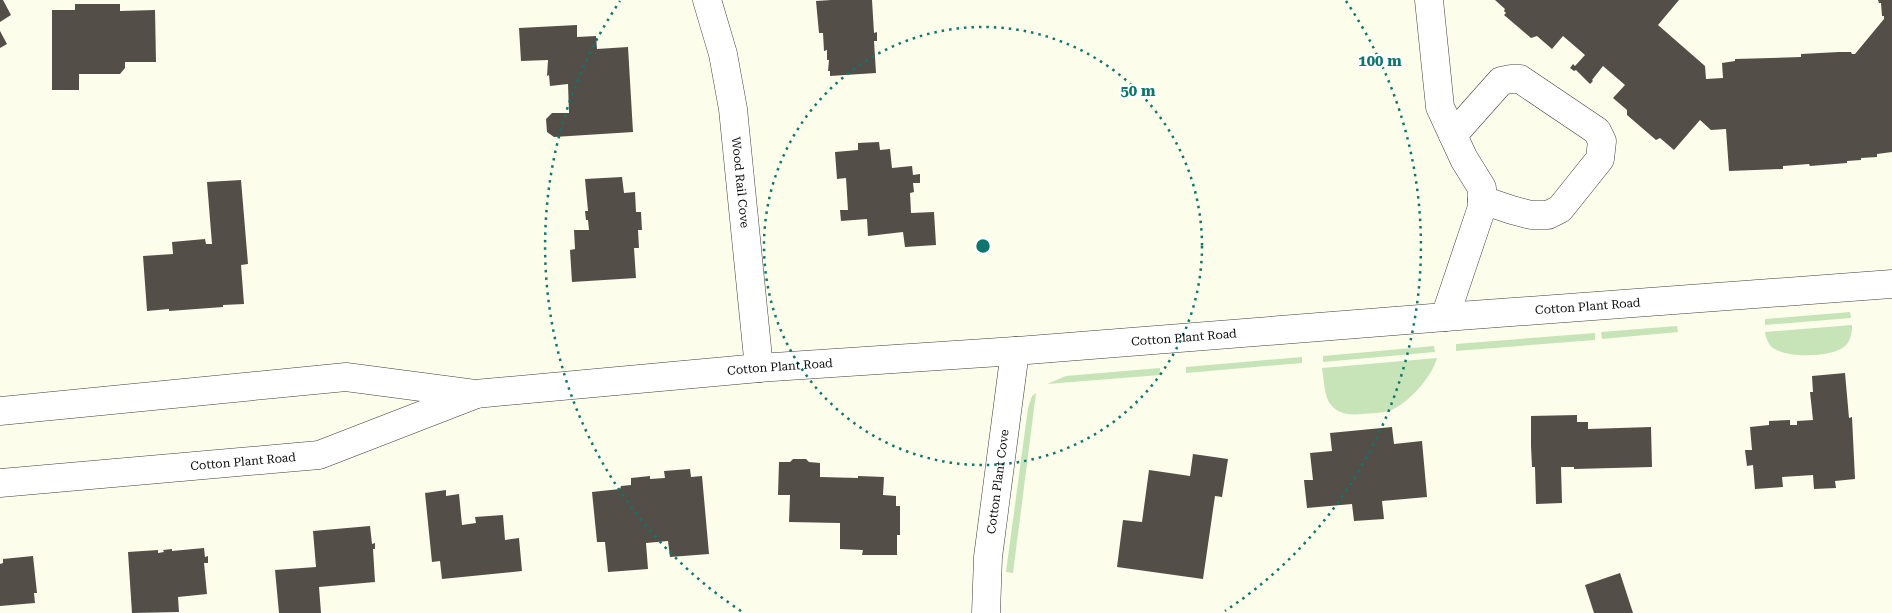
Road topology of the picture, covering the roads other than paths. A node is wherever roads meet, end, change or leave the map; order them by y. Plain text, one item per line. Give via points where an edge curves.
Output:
1 (707, 0) edge
2 (1429, 0) edge
3 (1453, 134) junction
4 (1482, 200) junction
5 (1892, 284) edge
6 (1445, 316) junction
7 (1015, 351) junction
8 (758, 368) junction
9 (475, 394) junction
10 (0, 411) edge
11 (0, 483) edge
12 (986, 613) edge

1 - 8 street, Wood Rail Cove via 723,54 733,109
2 - 3 street via 1440,106
3 - 4 street via 1482,188
3 - 4 street via 1501,82 1511,79 1520,80 1597,131 1602,141 1600,159 1560,209 1531,215
4 - 6 street
5 - 6 street, Cotton Plant Road
6 - 7 street, Cotton Plant Road
7 - 8 street, Cotton Plant Road
7 - 12 street, Cotton Plant Cove via 988,557
8 - 9 street, Cotton Plant Road
9 - 10 street, Cotton Plant Road via 346,377
9 - 11 street, Cotton Plant Road via 319,455

